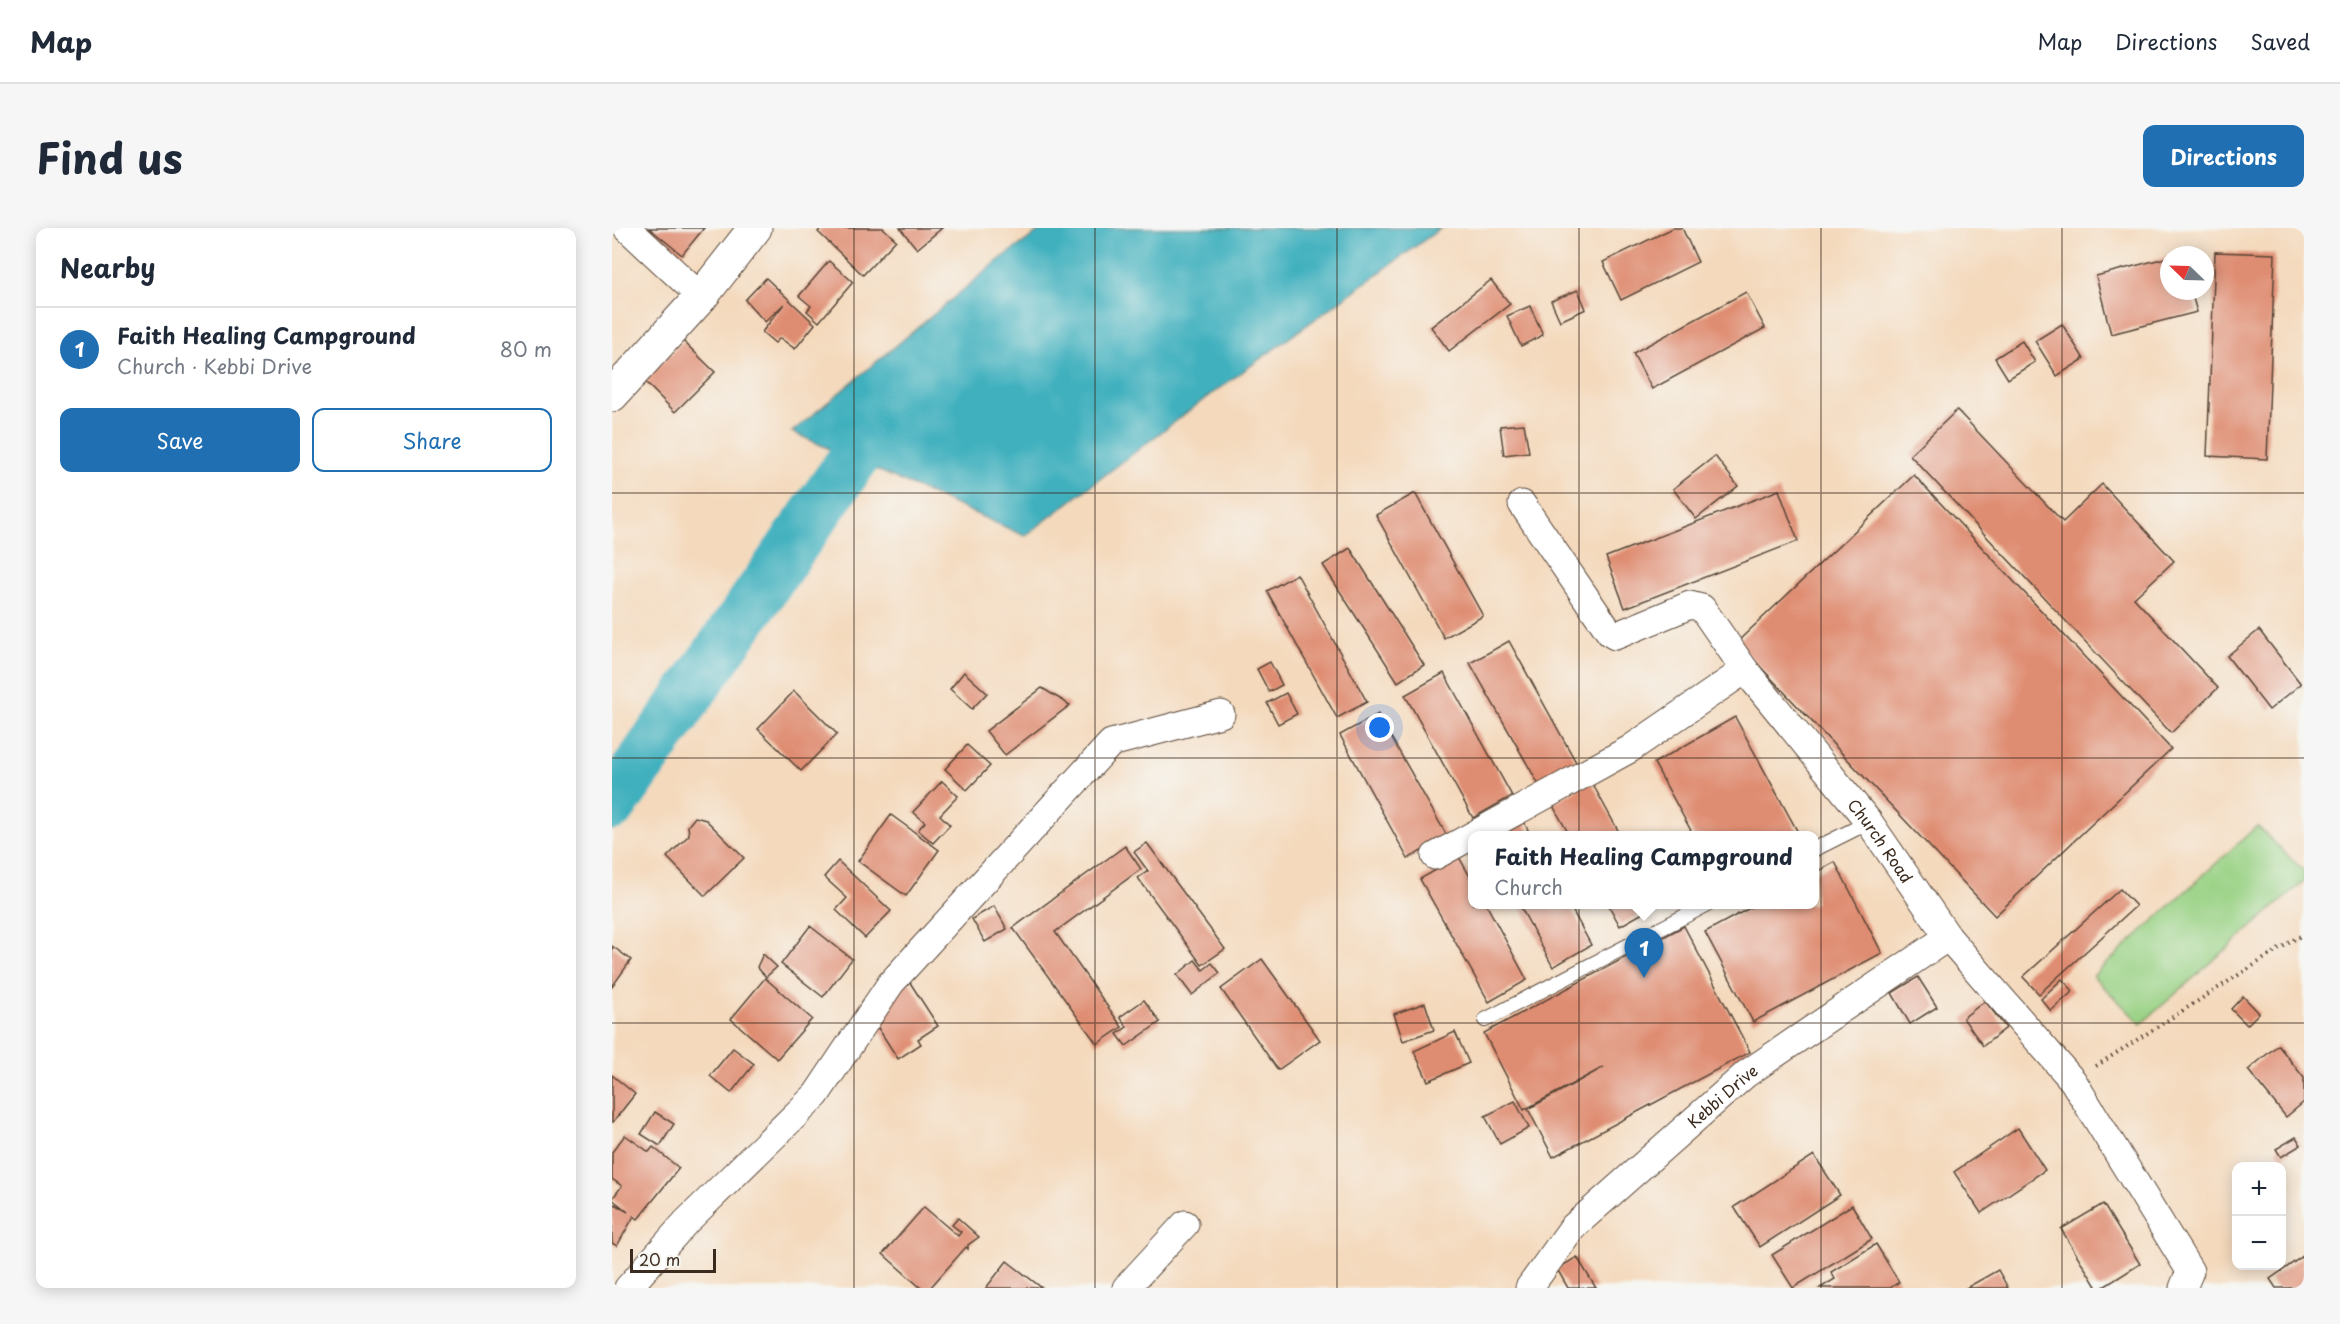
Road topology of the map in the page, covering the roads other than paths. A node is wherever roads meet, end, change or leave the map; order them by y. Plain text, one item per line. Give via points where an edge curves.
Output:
1 (627, 228) edge
2 (755, 228) edge
3 (701, 297) junction
4 (612, 395) edge
5 (1522, 504) dead end
6 (1745, 670) junction
7 (1221, 714) dead end
8 (1869, 822) junction
9 (1481, 831) edge
10 (1468, 838) edge
11 (1819, 847) edge
12 (1435, 856) dead end
13 (1698, 909) edge
14 (1948, 937) junction
15 (1485, 1020) dead end
16 (1185, 1224) dead end
17 (628, 1288) edge
18 (1126, 1288) edge
19 (1529, 1288) edge
20 (2183, 1288) edge

1 - 3 street
2 - 3 street
3 - 4 street
5 - 6 street, Church Road via 1610,633 1615,636 1690,605 1702,608
6 - 8 street, Church Road
6 - 9 street via 1630,749
7 - 17 street via 1111,743 891,983 816,1095 686,1222
8 - 11 lane
8 - 14 street, Church Road
10 - 12 street
13 - 15 lane
14 - 19 street, Kebbi Drive via 1746,1074 1573,1227
14 - 20 street, Church Road via 2073,1081 2190,1271
16 - 18 street

